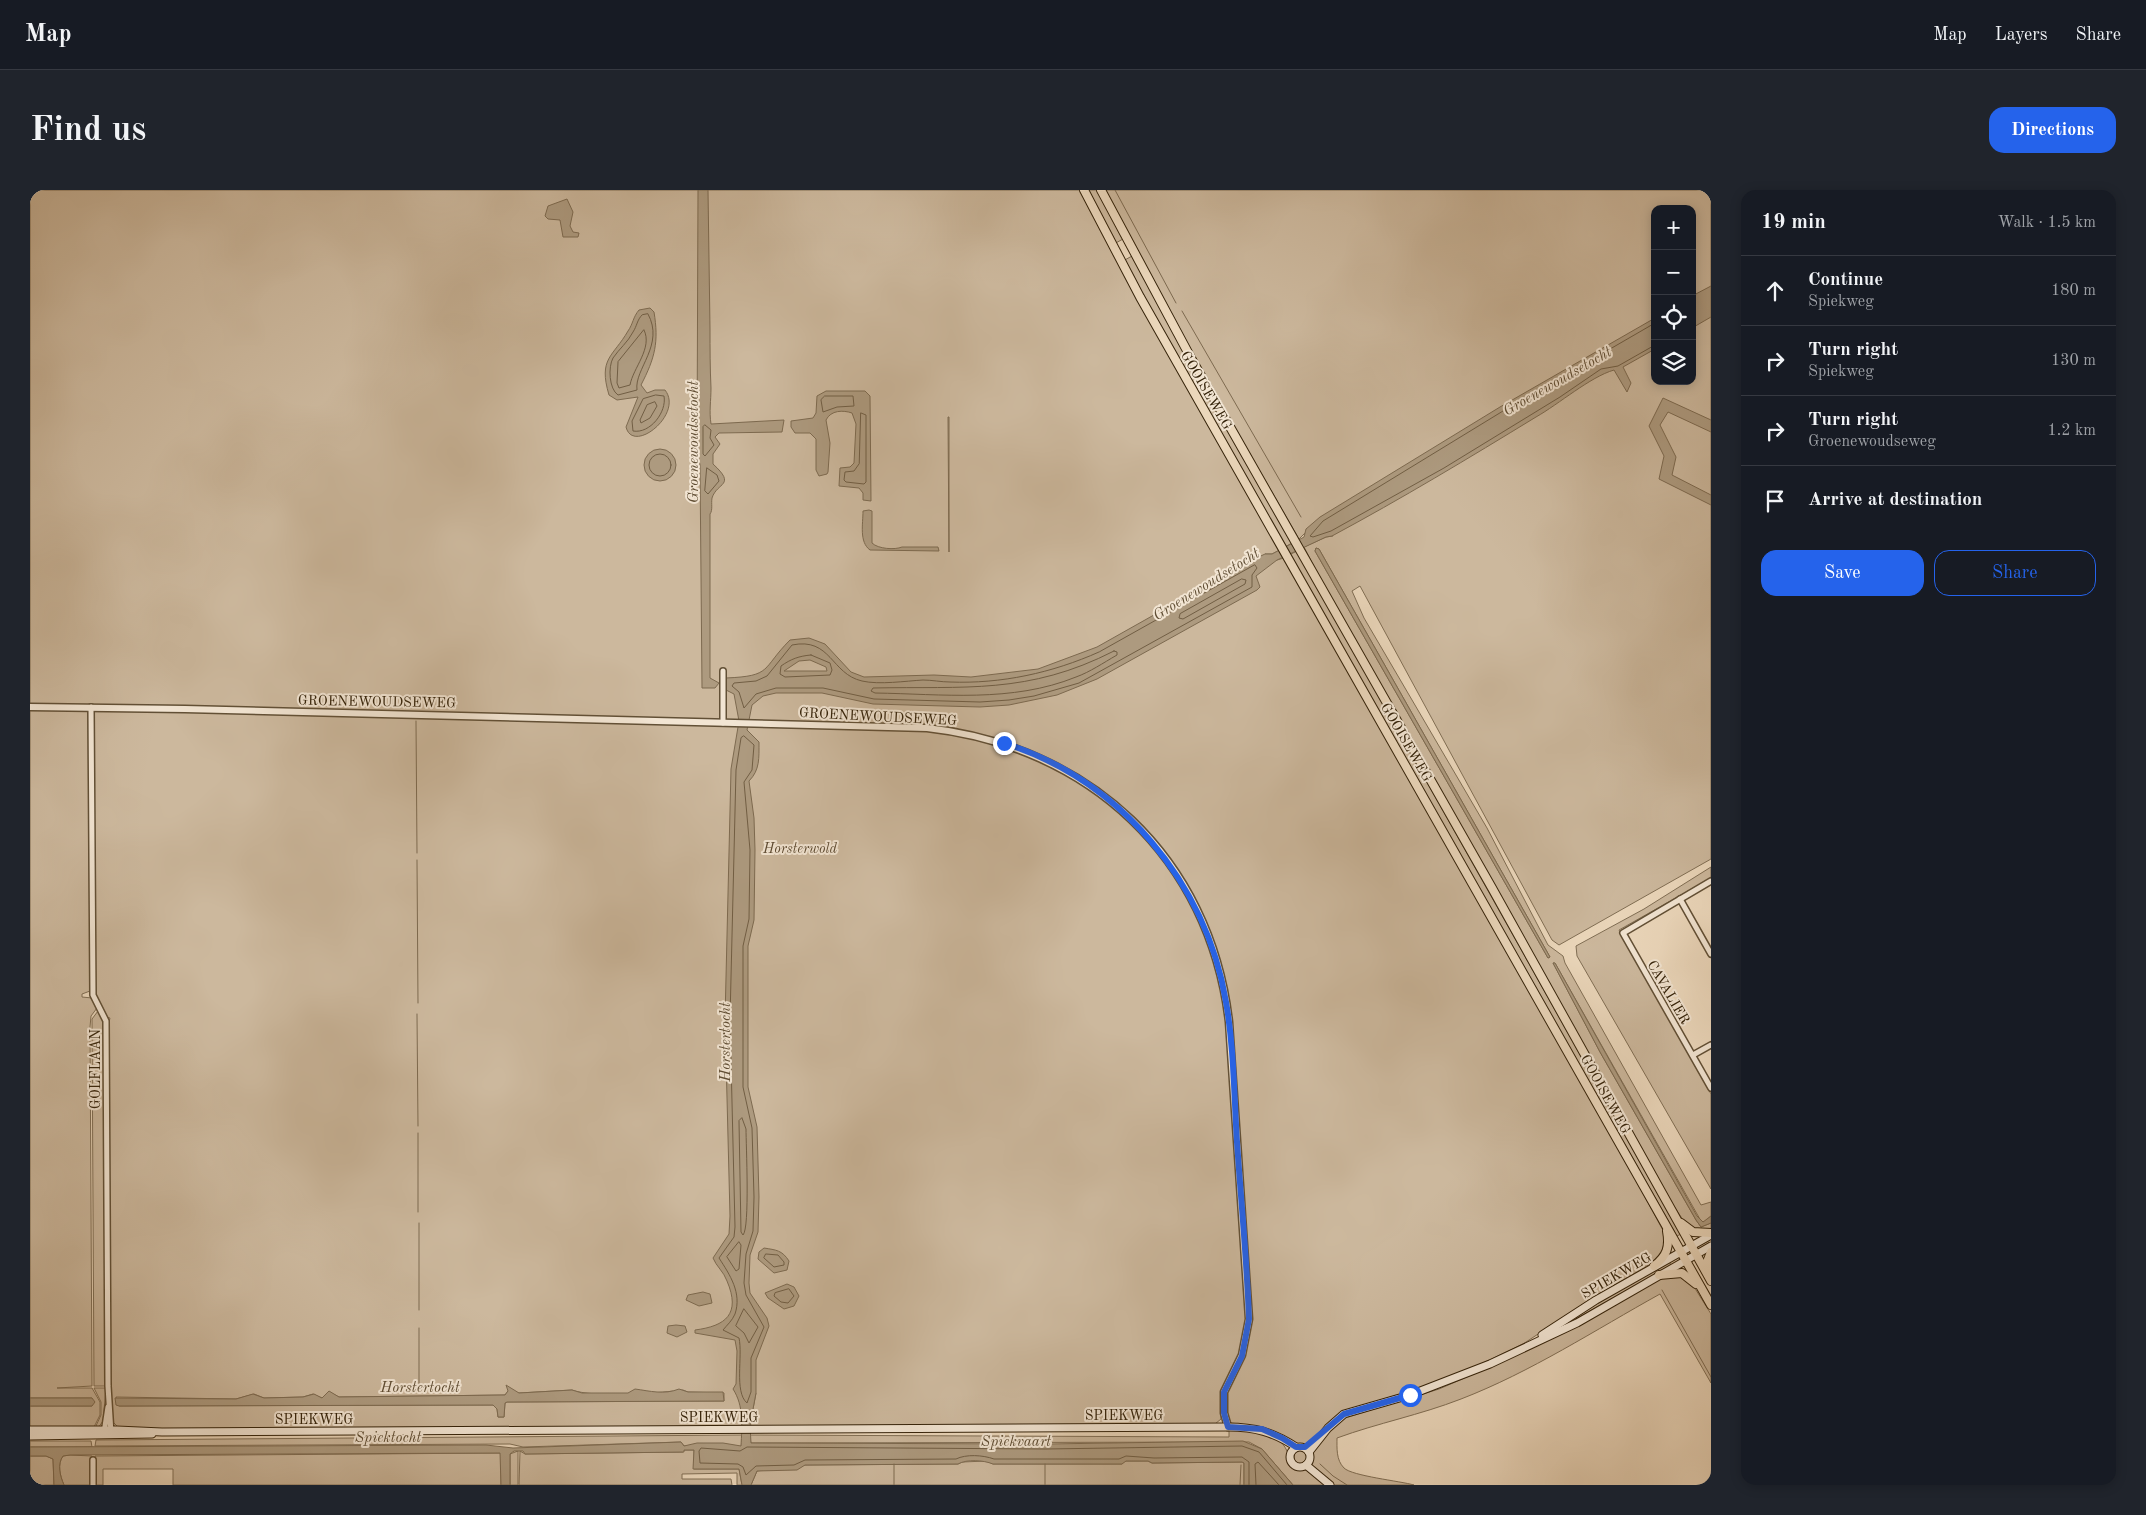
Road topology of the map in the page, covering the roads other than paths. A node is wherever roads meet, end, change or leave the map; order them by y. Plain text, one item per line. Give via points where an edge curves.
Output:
1 (1084, 190) edge
2 (1101, 190) edge
3 (723, 671) dead end
4 (30, 707) edge
5 (90, 707) junction
6 (723, 723) junction
7 (1711, 881) edge
8 (1680, 899) junction
9 (1711, 954) edge
10 (1711, 1045) edge
11 (1693, 1055) junction
12 (1711, 1088) edge
13 (1675, 1218) junction
14 (1666, 1224) junction
15 (1711, 1234) edge
16 (1691, 1246) junction
17 (1711, 1246) edge
18 (1681, 1252) junction
19 (1711, 1252) edge
20 (1696, 1254) junction
21 (1685, 1260) junction
22 (1654, 1266) junction
23 (1659, 1275) junction
24 (1711, 1276) edge
25 (1711, 1281) edge
26 (1703, 1290) junction
27 (1711, 1305) edge
28 (1536, 1340) junction
29 (1224, 1413) junction
30 (1220, 1427) junction
31 (1228, 1427) junction
32 (30, 1430) edge
33 (108, 1432) junction
34 (30, 1436) edge
35 (1293, 1450) junction
36 (1307, 1450) junction
37 (93, 1460) dead end
38 (1308, 1463) junction
39 (93, 1485) edge
40 (1330, 1485) edge

1 - 14 highway, GOOISEWEG via 1140,298
2 - 13 highway, GOOISEWEG via 1148,281
3 - 6 street
4 - 5 street, GROENEWOUDSEWEG
5 - 6 street, GROENEWOUDSEWEG
5 - 33 street, GOLFLAAN via 93,996 106,1021
6 - 29 street, GROENEWOUDSEWEG via 927,728 964,733 1018,748 1065,770 1099,792 1137,825 1174,870 1202,919 1215,953 1229,1022 1249,1319 1242,1356 1224,1392
7 - 8 street
8 - 9 street
8 - 11 street, CAVALIER via 1623,933
10 - 11 street
11 - 12 street, CAVALIER
13 - 15 highway via 1693,1232
13 - 16 highway, GOOISEWEG
14 - 18 highway, GOOISEWEG
14 - 22 highway via 1668,1247 1666,1254
15 - 16 main road, SPIEKWEG
16 - 18 main road, SPIEKWEG
16 - 20 highway, GOOISEWEG
17 - 20 main road, SPIEKWEG
18 - 21 highway, GOOISEWEG
18 - 22 main road, SPIEKWEG
19 - 24 highway via 1708,1262
20 - 21 main road, SPIEKWEG
20 - 25 highway, GOOISEWEG
21 - 23 main road, SPIEKWEG
21 - 26 highway, GOOISEWEG
22 - 28 main road, SPIEKWEG
23 - 26 highway via 1682,1273
23 - 28 main road, SPIEKWEG via 1577,1323
26 - 27 highway, GOOISEWEG
28 - 36 main road, SPIEKWEG via 1447,1382 1344,1414
29 - 30 street, GROENEWOUDSEWEG
29 - 31 street, GROENEWOUDSEWEG
30 - 31 main road, SPIEKWEG
30 - 33 main road, SPIEKWEG
31 - 35 main road, SPIEKWEG via 1256,1428 1274,1434
32 - 33 main road, SPIEKWEG
33 - 34 main road, SPIEKWEG
35 - 36 main road
35 - 38 main road via 1290,1459 1293,1465 1299,1467
36 - 38 main road
37 - 39 street
38 - 40 main road

